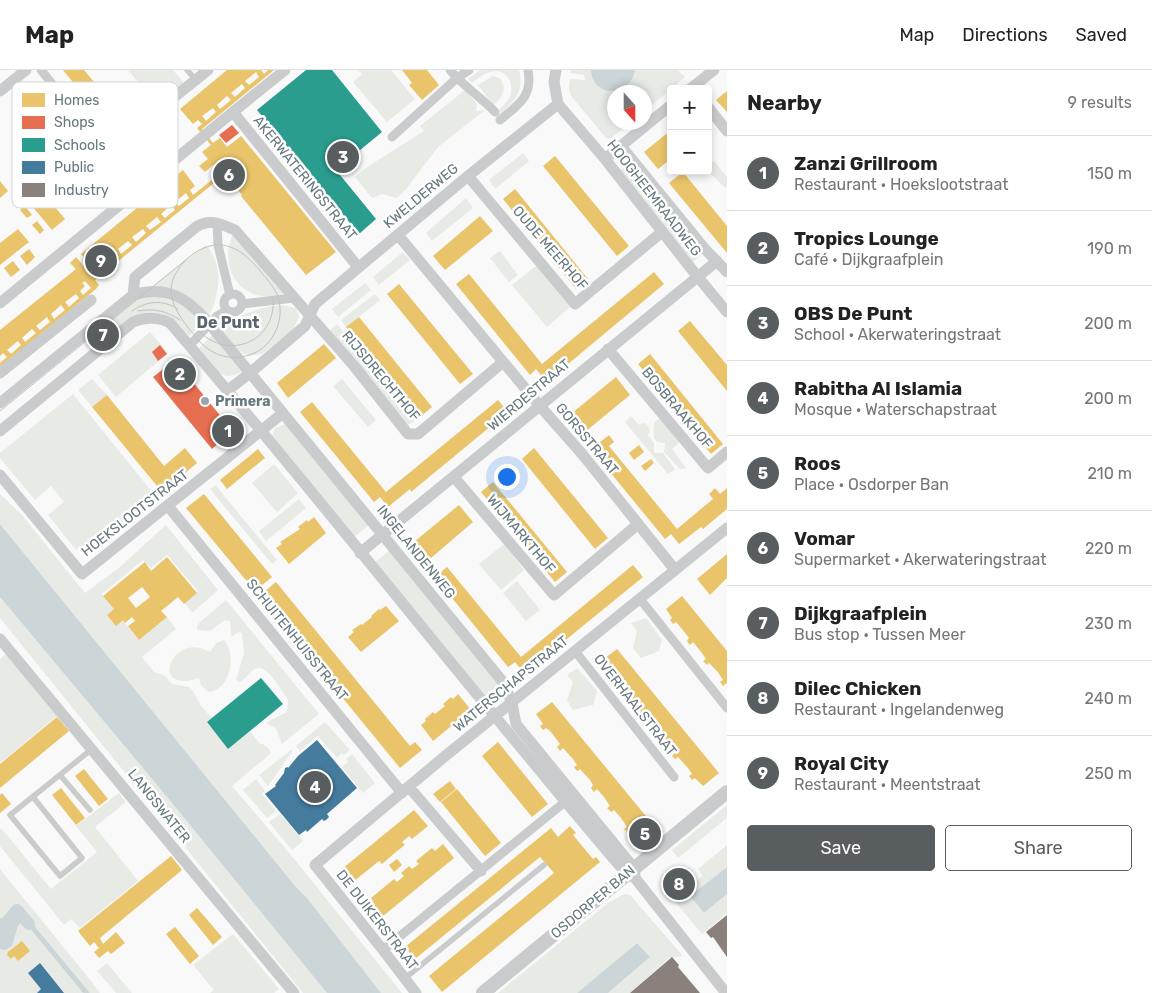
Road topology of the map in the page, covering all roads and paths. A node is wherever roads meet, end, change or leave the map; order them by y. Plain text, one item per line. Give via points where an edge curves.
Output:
1 (26, 70) edge
2 (42, 70) edge
3 (187, 70) edge
4 (208, 70) edge
5 (285, 70) edge
6 (450, 70) edge
7 (469, 70) edge
8 (528, 70) edge
9 (556, 70) edge
10 (714, 70) edge
11 (457, 78) junction
12 (196, 80) junction
13 (51, 82) edge
14 (696, 85) edge
15 (0, 91) edge
16 (178, 95) edge
17 (558, 104) junction
18 (667, 108) edge
19 (233, 112) junction
20 (712, 112) edge
21 (727, 131) edge
22 (392, 137) dead end
23 (621, 146) junction
24 (178, 157) edge
25 (605, 159) junction
26 (468, 176) junction
27 (116, 208) edge
28 (217, 223) junction
29 (662, 232) junction
30 (398, 234) junction
31 (718, 261) junction
32 (358, 267) junction
33 (727, 272) edge
34 (697, 276) junction
35 (133, 295) junction
36 (230, 295) junction
37 (294, 298) junction
38 (91, 300) dead end
39 (0, 303) edge
40 (242, 304) junction
41 (227, 310) junction
42 (727, 312) edge
43 (310, 317) junction
44 (210, 325) junction
45 (190, 345) junction
46 (608, 349) junction
47 (503, 362) junction
48 (0, 373) edge
49 (250, 373) junction
50 (228, 390) junction
51 (0, 403) edge
52 (539, 405) junction
53 (283, 413) junction
54 (0, 431) edge
55 (265, 435) junction
56 (727, 452) edge
57 (0, 475) edge
58 (454, 477) junction
59 (168, 506) junction
60 (637, 524) junction
61 (727, 528) edge
62 (382, 534) junction
63 (360, 552) junction
64 (675, 570) junction
65 (640, 598) junction
66 (0, 639) edge
67 (575, 651) junction
68 (512, 702) junction
69 (727, 708) edge
70 (495, 716) junction
71 (92, 749) junction
72 (60, 775) junction
73 (674, 777) dead end
74 (406, 790) junction
75 (727, 792) edge
76 (33, 797) junction
77 (566, 801) junction
78 (90, 810) dead end
79 (315, 865) joint
80 (544, 865) dead end
81 (481, 871) junction
82 (632, 873) junction
83 (383, 950) junction
84 (404, 979) junction
85 (294, 993) edge
86 (416, 993) edge
87 (483, 993) edge
88 (726, 993) edge

1 - 15 street
2 - 13 street
3 - 12 lane
4 - 12 street
5 - 19 street, AKERWATERINGSTRAAT
6 - 11 street
7 - 11 street
8 - 11 street via 529,85 522,102 497,116
9 - 17 street via 554,82
10 - 14 street
11 - 22 street
12 - 16 street
17 - 25 street, HOOGHEEMRAADWEG
17 - 26 street, KWELDERWEG
18 - 23 street
19 - 24 street
19 - 32 street, AKERWATERINGSTRAAT
20 - 21 street
23 - 25 street
23 - 31 street, HOOGHEEMRAADWEG
25 - 29 street, HOOGHEEMRAADWEG
26 - 29 street, OUDE MEERHOF via 575,304
26 - 30 street, KWELDERWEG
27 - 39 street
28 - 35 street via 203,222 196,226 135,277
28 - 36 street via 218,245
28 - 37 street via 235,230
29 - 34 street, HOOGHEEMRAADWEG
30 - 32 street, KWELDERWEG
30 - 47 street, GORSSTRAAT
31 - 33 street, HOOGHEEMRAADWEG
31 - 34 street, WIERDESTRAAT
32 - 43 street, KWELDERWEG via 315,304
34 - 42 street, HOOGHEEMRAADWEG
34 - 46 street, WIERDESTRAAT
35 - 44 street, INGELANDENWEG via 156,292 181,298 192,304
35 - 51 street
36 - 40 street via 238,296
36 - 41 street via 224,303
37 - 40 street
37 - 43 street
38 - 48 street
40 - 41 street via 238,311
41 - 44 street
43 - 47 street, RIJSDRECHTHOF via 408,434 418,434
43 - 49 street, KWELDERWEG via 305,326
44 - 45 street
44 - 49 street, INGELANDENWEG
45 - 50 street, INGELANDENWEG
45 - 54 street, INGELANDENWEG via 170,323 158,318 133,322
46 - 52 street, WIERDESTRAAT
46 - 56 street, BOSBRAAKHOF via 708,468
47 - 52 street, GORSSTRAAT
49 - 50 street, KWELDERWEG
49 - 53 street, INGELANDENWEG
50 - 55 street, INGELANDENWEG
52 - 58 street, WIERDESTRAAT
52 - 60 street, GORSSTRAAT via 583,454
53 - 55 street, HOEKSLOOTSTRAAT
53 - 62 street, INGELANDENWEG
55 - 59 street, HOEKSLOOTSTRAAT
55 - 63 street, INGELANDENWEG
57 - 59 street, HOEKSLOOTSTRAAT via 82,574
58 - 60 street, WIJMARKTHOF via 554,595
58 - 62 street, WIERDESTRAAT
59 - 74 street, SCHUITENHUISSTRAAT
60 - 64 street, GORSSTRAAT
61 - 64 street, WATERSCHAPSTRAAT
62 - 63 street, WIERDESTRAAT
62 - 68 street, INGELANDENWEG via 503,682
63 - 70 street, INGELANDENWEG
64 - 65 street, WATERSCHAPSTRAAT
65 - 67 street, WATERSCHAPSTRAAT
65 - 69 street
66 - 71 street, LANGSWATER
67 - 68 street, WATERSCHAPSTRAAT
67 - 73 street, OVERHAALSTRAAT
68 - 70 street, WATERSCHAPSTRAAT
68 - 82 street, INGELANDENWEG via 516,724
70 - 74 street, WATERSCHAPSTRAAT
70 - 77 street, INGELANDENWEG
71 - 72 lane
71 - 85 street, LANGSWATER
72 - 76 lane
72 - 78 lane
74 - 79 street, WATERSCHAPSTRAAT
74 - 81 street, SCHUITENHUISSTRAAT
75 - 82 street, OSDORPER BAN
76 - 76 lane via 10,815 60,876 82,858
77 - 81 street
77 - 82 street, INGELANDENWEG
79 - 83 street, DE DUIKERSTRAAT
80 - 84 lane
81 - 83 street
82 - 87 street, OSDORPER BAN
82 - 88 street, INGELANDENWEG
83 - 84 street, DE DUIKERSTRAAT
84 - 86 street, DE DUIKERSTRAAT

